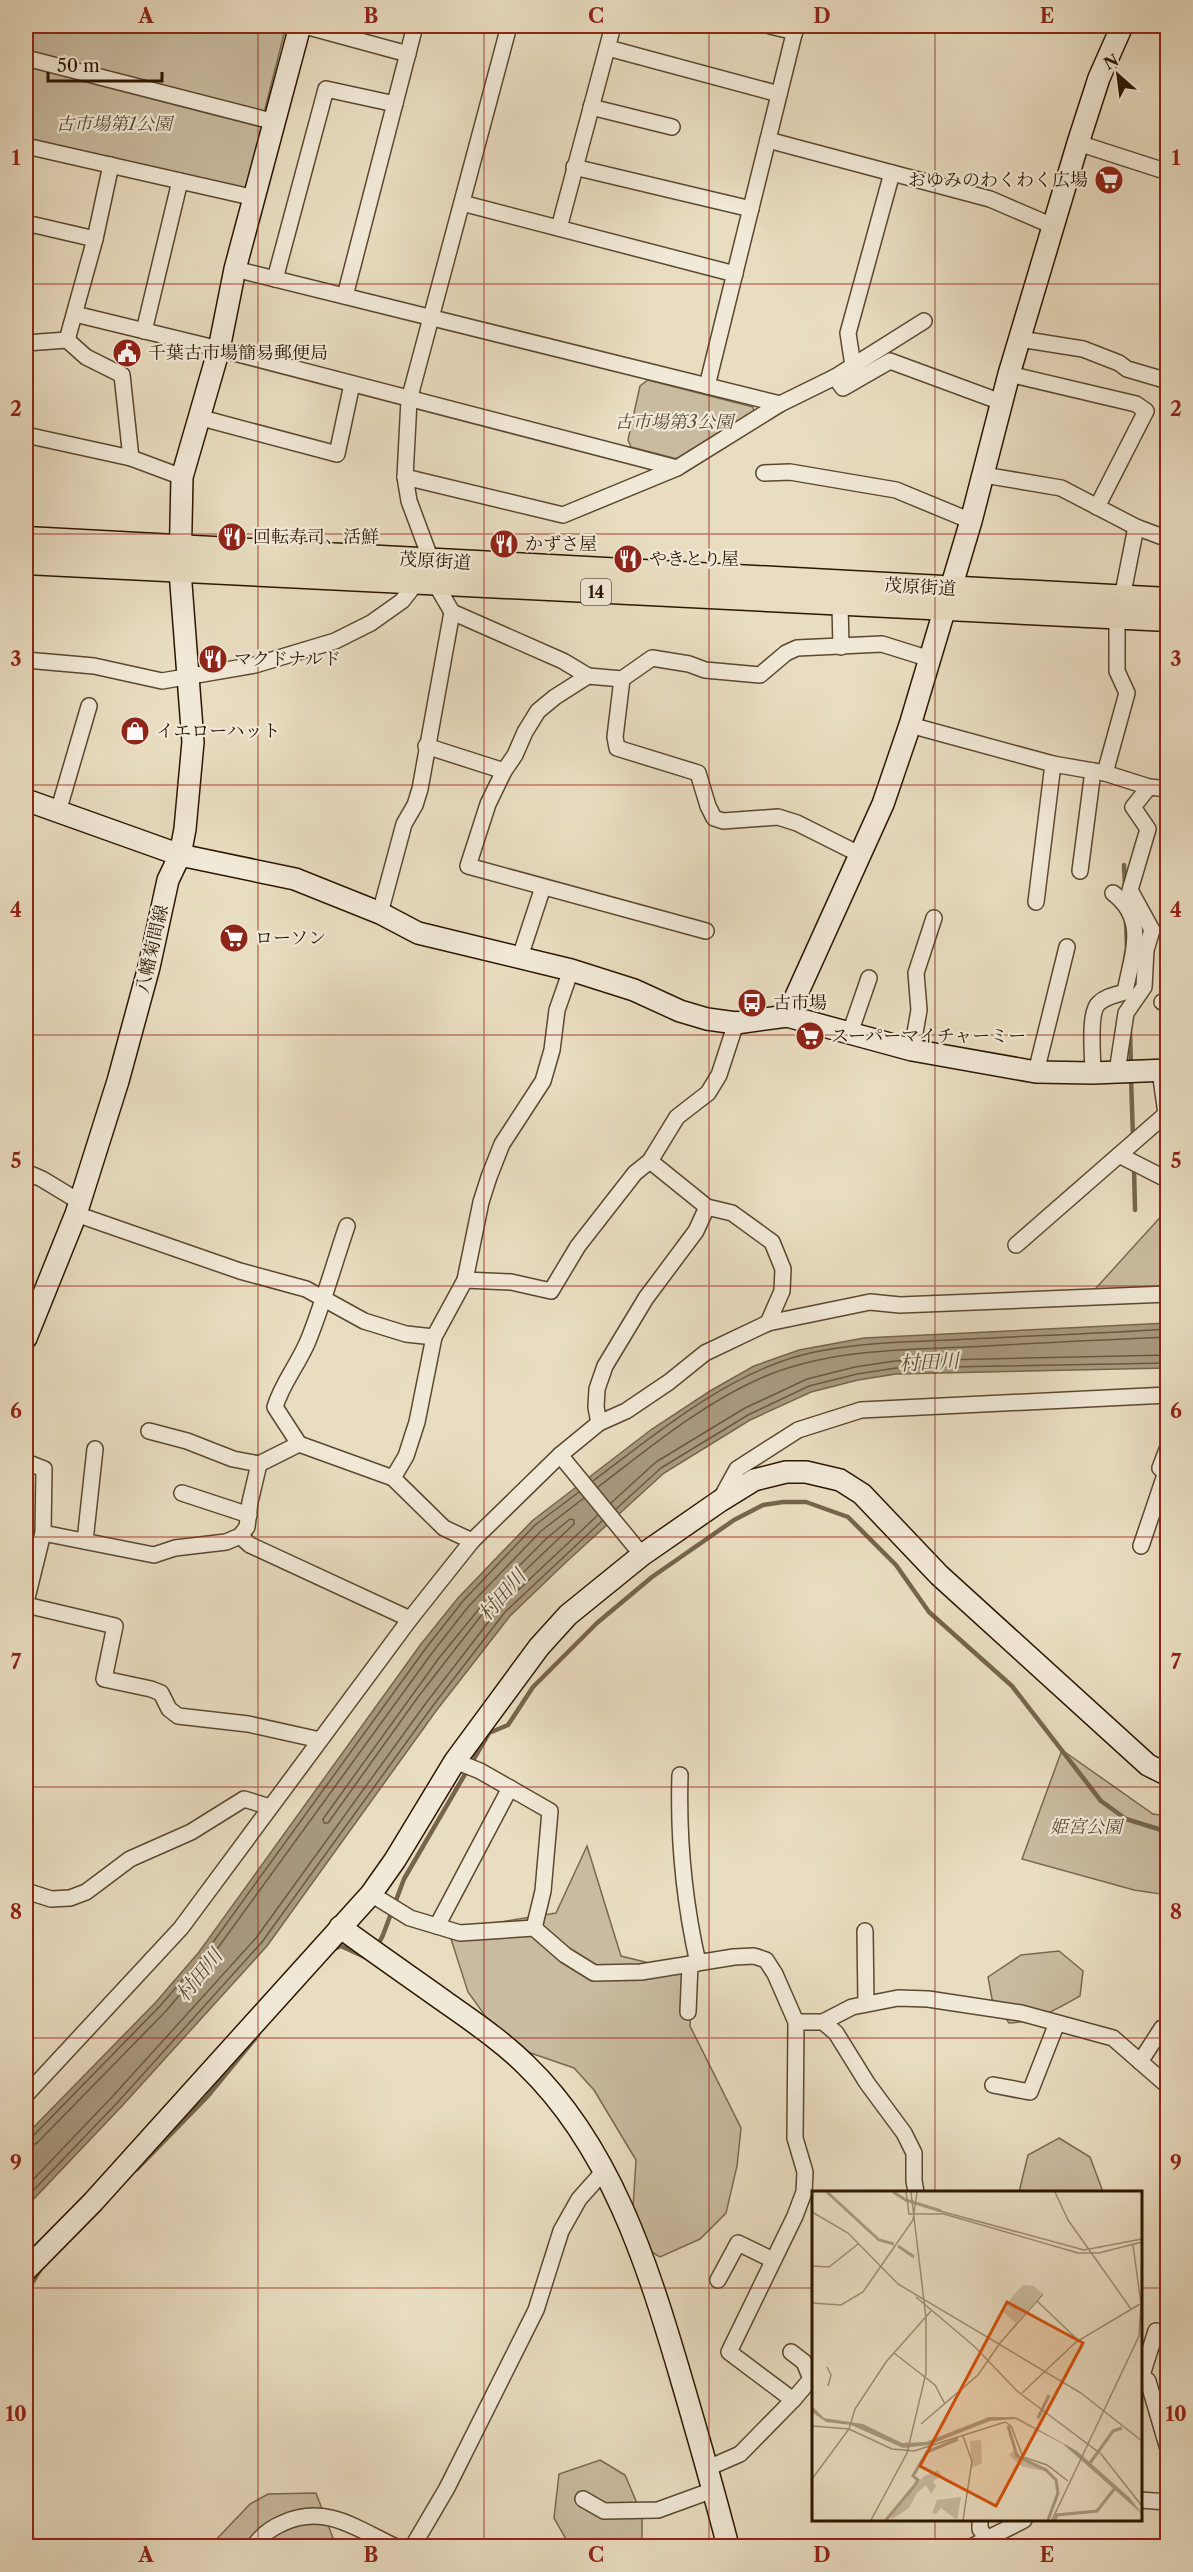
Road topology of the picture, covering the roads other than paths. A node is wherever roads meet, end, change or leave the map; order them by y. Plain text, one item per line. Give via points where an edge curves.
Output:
1 (300, 26) edge
2 (305, 26) edge
3 (415, 26) edge
4 (509, 26) edge
5 (613, 26) edge
6 (770, 26) edge
7 (1122, 26) edge
8 (795, 29) edge
9 (335, 30) edge
10 (608, 48) junction
11 (408, 54) junction
12 (26, 58) edge
13 (779, 94) junction
14 (395, 104) junction
15 (591, 107) junction
16 (275, 122) junction
17 (672, 127) dead end
18 (768, 140) junction
19 (1078, 143) junction
20 (26, 146) edge
21 (111, 165) junction
22 (574, 167) junction
23 (1167, 172) edge
24 (892, 173) junction
25 (180, 181) junction
26 (255, 198) junction
27 (462, 203) junction
28 (751, 209) junction
29 (26, 223) edge
30 (1055, 227) junction
31 (559, 228) junction
32 (95, 239) junction
33 (236, 269) junction
34 (735, 274) junction
35 (275, 279) junction
36 (345, 296) junction
37 (75, 314) junction
38 (433, 318) junction
39 (924, 321) dead end
40 (144, 330) junction
41 (1020, 339) junction
42 (67, 340) junction
43 (26, 343) edge
44 (219, 349) junction
45 (853, 366) junction
46 (1009, 374) junction
47 (836, 377) junction
48 (1167, 381) edge
49 (352, 384) junction
50 (707, 386) junction
51 (409, 400) junction
52 (1001, 402) junction
53 (780, 404) junction
54 (198, 417) junction
55 (26, 435) edge
56 (131, 458) junction
57 (677, 468) junction
58 (764, 473) dead end
59 (984, 475) junction
60 (182, 477) junction
61 (405, 477) junction
62 (1097, 507) junction
63 (971, 521) junction
64 (1136, 527) junction
65 (26, 539) edge
66 (1167, 539) edge
67 (180, 546) junction
68 (26, 562) edge
69 (180, 571) junction
70 (427, 575) junction
71 (949, 599) junction
72 (1167, 600) edge
73 (840, 604) junction
74 (1120, 608) junction
75 (452, 612) junction
76 (1167, 620) edge
77 (842, 647) junction
78 (930, 659) junction
79 (26, 660) edge
80 (588, 676) junction
81 (189, 677) junction
82 (622, 679) junction
83 (89, 706) dead end
84 (910, 725) junction
85 (426, 746) junction
86 (1053, 764) junction
87 (504, 771) junction
88 (1099, 772) junction
89 (1149, 787) junction
90 (1167, 789) edge
91 (26, 800) edge
92 (58, 812) junction
93 (180, 855) junction
94 (861, 855) junction
95 (1080, 871) dead end
96 (543, 887) junction
97 (1113, 893) dead end
98 (1036, 902) dead end
99 (380, 913) junction
100 (934, 918) dead end
101 (706, 931) dead end
102 (1067, 947) dead end
103 (520, 957) junction
104 (571, 970) junction
105 (869, 978) dead end
106 (788, 1016) junction
107 (736, 1023) junction
108 (850, 1033) junction
109 (912, 1050) junction
110 (1164, 1070) edge
111 (1036, 1072) junction
112 (1117, 1072) junction
113 (1094, 1073) junction
114 (1119, 1155) junction
115 (650, 1161) junction
116 (26, 1172) edge
117 (1167, 1180) edge
118 (707, 1207) junction
119 (78, 1208) junction
120 (347, 1226) dead end
121 (1016, 1245) dead end
122 (465, 1280) junction
123 (1167, 1294) edge
124 (321, 1298) junction
125 (768, 1323) junction
126 (434, 1337) junction
127 (26, 1338) edge
128 (1167, 1395) edge
129 (600, 1423) junction
130 (149, 1431) dead end
131 (298, 1444) junction
132 (1167, 1447) edge
133 (95, 1449) dead end
134 (560, 1455) junction
135 (26, 1462) edge
136 (259, 1464) junction
137 (1166, 1475) edge
138 (393, 1478) junction
139 (182, 1493) dead end
140 (720, 1501) junction
141 (249, 1515) junction
142 (43, 1533) junction
143 (240, 1536) junction
144 (86, 1541) junction
145 (472, 1541) junction
146 (1140, 1546) dead end
147 (642, 1555) junction
148 (26, 1603) edge
149 (410, 1619) junction
150 (320, 1740) junction
151 (455, 1761) junction
152 (680, 1775) dead end
153 (1167, 1775) edge
154 (510, 1788) junction
155 (270, 1807) junction
156 (26, 1891) edge
157 (371, 1894) junction
158 (437, 1926) junction
159 (340, 1928) junction
160 (534, 1928) junction
161 (865, 1931) dead end
162 (694, 1964) junction
163 (866, 2004) junction
164 (688, 2012) dead end
165 (796, 2022) junction
166 (823, 2022) junction
167 (1058, 2022) junction
168 (1162, 2028) dead end
169 (1140, 2062) junction
170 (993, 2085) dead end
171 (1167, 2086) edge
172 (26, 2095) edge
173 (604, 2170) junction
174 (916, 2191) edge
175 (773, 2260) junction
176 (26, 2270) edge
177 (718, 2280) dead end
178 (1156, 2331) dead end
179 (791, 2352) dead end
180 (1142, 2371) edge
181 (1142, 2375) edge
182 (793, 2400) junction
183 (1167, 2449) edge
184 (708, 2468) junction
185 (713, 2490) junction
186 (583, 2499) dead end
187 (1142, 2500) edge
188 (1167, 2502) edge
189 (980, 2521) edge
190 (1022, 2521) edge
191 (980, 2543) edge
192 (254, 2547) edge
193 (394, 2547) edge
194 (413, 2547) edge
195 (728, 2547) edge

1 - 16 street, 八幡菊間線
2 - 9 street
3 - 11 street
4 - 27 street
5 - 10 street
6 - 8 street
7 - 19 street via 1099,78
8 - 13 street
9 - 11 street
10 - 13 street
10 - 15 street
11 - 14 street
12 - 16 street
13 - 18 street
14 - 35 street via 326,89
14 - 36 street
15 - 17 street
15 - 22 street
16 - 26 street, 八幡菊間線
18 - 24 street
18 - 28 street
19 - 23 street
19 - 30 street
20 - 21 street
21 - 25 street
21 - 32 street
22 - 28 street
22 - 31 street
24 - 30 street via 990,199
24 - 45 street via 848,333
25 - 26 street
25 - 40 street
26 - 33 street, 八幡菊間線
27 - 31 street
27 - 38 street
28 - 34 street
29 - 32 street
30 - 41 street
31 - 34 street
32 - 37 street
33 - 35 street
33 - 44 street, 八幡菊間線
34 - 50 street
35 - 36 street
36 - 38 street
37 - 40 street
37 - 42 street
38 - 50 street
38 - 51 street
39 - 45 street
40 - 44 street
41 - 46 street
41 - 48 street via 1083,350
42 - 43 street
42 - 56 street via 86,357 122,375
44 - 49 street
44 - 54 street, 八幡菊間線
45 - 47 street
46 - 52 street
46 - 62 street via 1136,404 1146,411
47 - 52 street via 843,388 890,361
47 - 53 street
49 - 51 street
49 - 54 street via 337,454
50 - 53 street
51 - 57 street
51 - 61 street
52 - 59 street
53 - 57 street
54 - 60 street, 八幡菊間線
55 - 56 street
56 - 60 street
57 - 61 street via 563,515
58 - 63 street via 790,472 896,490
59 - 62 street via 1061,488
59 - 63 street
60 - 67 street, 八幡菊間線
61 - 70 street
62 - 64 street
63 - 71 street
64 - 66 street
64 - 74 street
65 - 67 main road, 茂原街道 / 14
67 - 69 street, 八幡菊間線
67 - 70 main road, 茂原街道 / 14
68 - 69 main road, 茂原街道 / 14
69 - 70 main road, 茂原街道 / 14
69 - 81 street, 八幡菊間線
70 - 71 main road, 茂原街道 / 14
70 - 73 main road, 茂原街道 / 14
70 - 75 street
70 - 81 street via 402,601 335,641 255,665
71 - 73 main road, 茂原街道 / 14
71 - 74 main road, 茂原街道 / 14
71 - 78 street
72 - 74 main road, 茂原街道 / 14
73 - 77 street
74 - 76 main road, 茂原街道 / 14
74 - 88 street via 1117,671 1127,693
75 - 80 street
75 - 85 street
77 - 78 street via 882,644
77 - 82 street via 796,648 760,675 705,670 652,658
78 - 84 street
79 - 81 street via 94,666 162,681
80 - 82 street
80 - 87 street via 538,711
81 - 93 street, 八幡菊間線 via 192,750
82 - 94 street via 617,748 698,773 714,819 778,817
83 - 92 street
84 - 86 street
84 - 94 street
85 - 87 street
85 - 99 street via 420,789 404,824
86 - 88 street
86 - 98 street
87 - 96 street via 488,804 468,866
88 - 89 street
88 - 95 street
89 - 90 street
89 - 112 street via 1133,807 1148,829 1130,890 1152,930 1146,950 1144,987 1126,1013
91 - 92 street
92 - 93 street
93 - 99 street via 295,879
93 - 119 street, 八幡菊間線 via 168,880 121,1069
94 - 106 street
96 - 101 street
96 - 103 street
97 - 113 street via 1125,902 1137,929 1125,992 1105,998 1093,1014
99 - 103 street via 418,933
100 - 109 street via 916,973 919,1010
102 - 111 street
103 - 104 street
104 - 107 street via 634,990 680,1011
104 - 122 street via 557,1010 543,1081 502,1144 489,1176
105 - 108 street
106 - 107 street
106 - 108 street
107 - 115 street via 719,1076 708,1093 677,1117
108 - 109 street
109 - 111 street
110 - 112 street
110 - 114 street via 1166,1114
111 - 113 street
112 - 113 street
114 - 117 street
114 - 121 street
115 - 118 street
115 - 122 street via 606,1208 551,1291 511,1282
116 - 119 street via 42,1179
118 - 125 street via 732,1213 772,1242 783,1269 782,1291
118 - 129 street via 696,1231 646,1298 605,1366 597,1389
119 - 124 street via 240,1271 306,1289
119 - 127 street, 八幡菊間線
120 - 124 street
122 - 126 street
123 - 125 street via 900,1305 870,1302
124 - 126 street via 364,1320 406,1334
124 - 131 street via 300,1359 280,1388 275,1407
125 - 129 street via 705,1353 626,1411
126 - 138 street via 417,1422 406,1456
128 - 140 street via 861,1410 798,1430 737,1469
129 - 134 street
130 - 136 street
131 - 136 street
131 - 138 street
132 - 137 street via 1160,1468
133 - 144 street
134 - 145 street
134 - 147 street
135 - 142 street via 44,1469
136 - 141 street
137 - 146 street
138 - 145 street via 444,1528
139 - 141 street
140 - 147 street
140 - 153 street via 754,1480 786,1472 840,1480 862,1494 939,1575 1148,1765
141 - 143 street
142 - 144 street
142 - 148 street
143 - 144 street via 216,1545 184,1546 154,1555
143 - 149 street via 250,1545
145 - 149 street
147 - 151 street via 568,1615 539,1647
148 - 150 street via 115,1626 104,1679 161,1693 169,1709 178,1716 248,1724
149 - 150 street
150 - 155 street
151 - 154 street
151 - 157 street
152 - 162 street via 678,1824
154 - 158 street
154 - 160 street via 550,1811 543,1891
155 - 156 street via 244,1798 191,1832 130,1859 86,1892 70,1898 51,1899
155 - 172 street via 181,1928
157 - 158 street via 410,1918
157 - 159 street
158 - 160 street via 460,1934
159 - 173 street via 468,2018 526,2065 551,2091
159 - 176 street via 93,2202
160 - 162 street via 594,1973 641,1972
161 - 163 street
162 - 164 street
162 - 165 street via 734,1957 766,1960
163 - 166 street
163 - 167 street via 898,1998 928,1999
165 - 166 street
165 - 175 street via 794,2117 795,2138 805,2172 804,2192
166 - 174 street via 836,2033 904,2133 914,2153
167 - 169 street via 1113,2038
167 - 170 street via 1030,2092
168 - 169 street
169 - 171 street
173 - 184 street via 658,2302
173 - 194 street via 579,2199 561,2231 536,2310
175 - 177 street via 738,2243
175 - 182 street via 729,2352
178 - 180 street
179 - 182 street via 804,2362 811,2379
181 - 183 street via 1148,2381
182 - 184 street via 740,2454
184 - 185 street
185 - 186 street via 658,2510 604,2511
185 - 195 street
187 - 188 street
189 - 191 street
190 - 191 street
192 - 193 street via 272,2528 296,2517 322,2515

